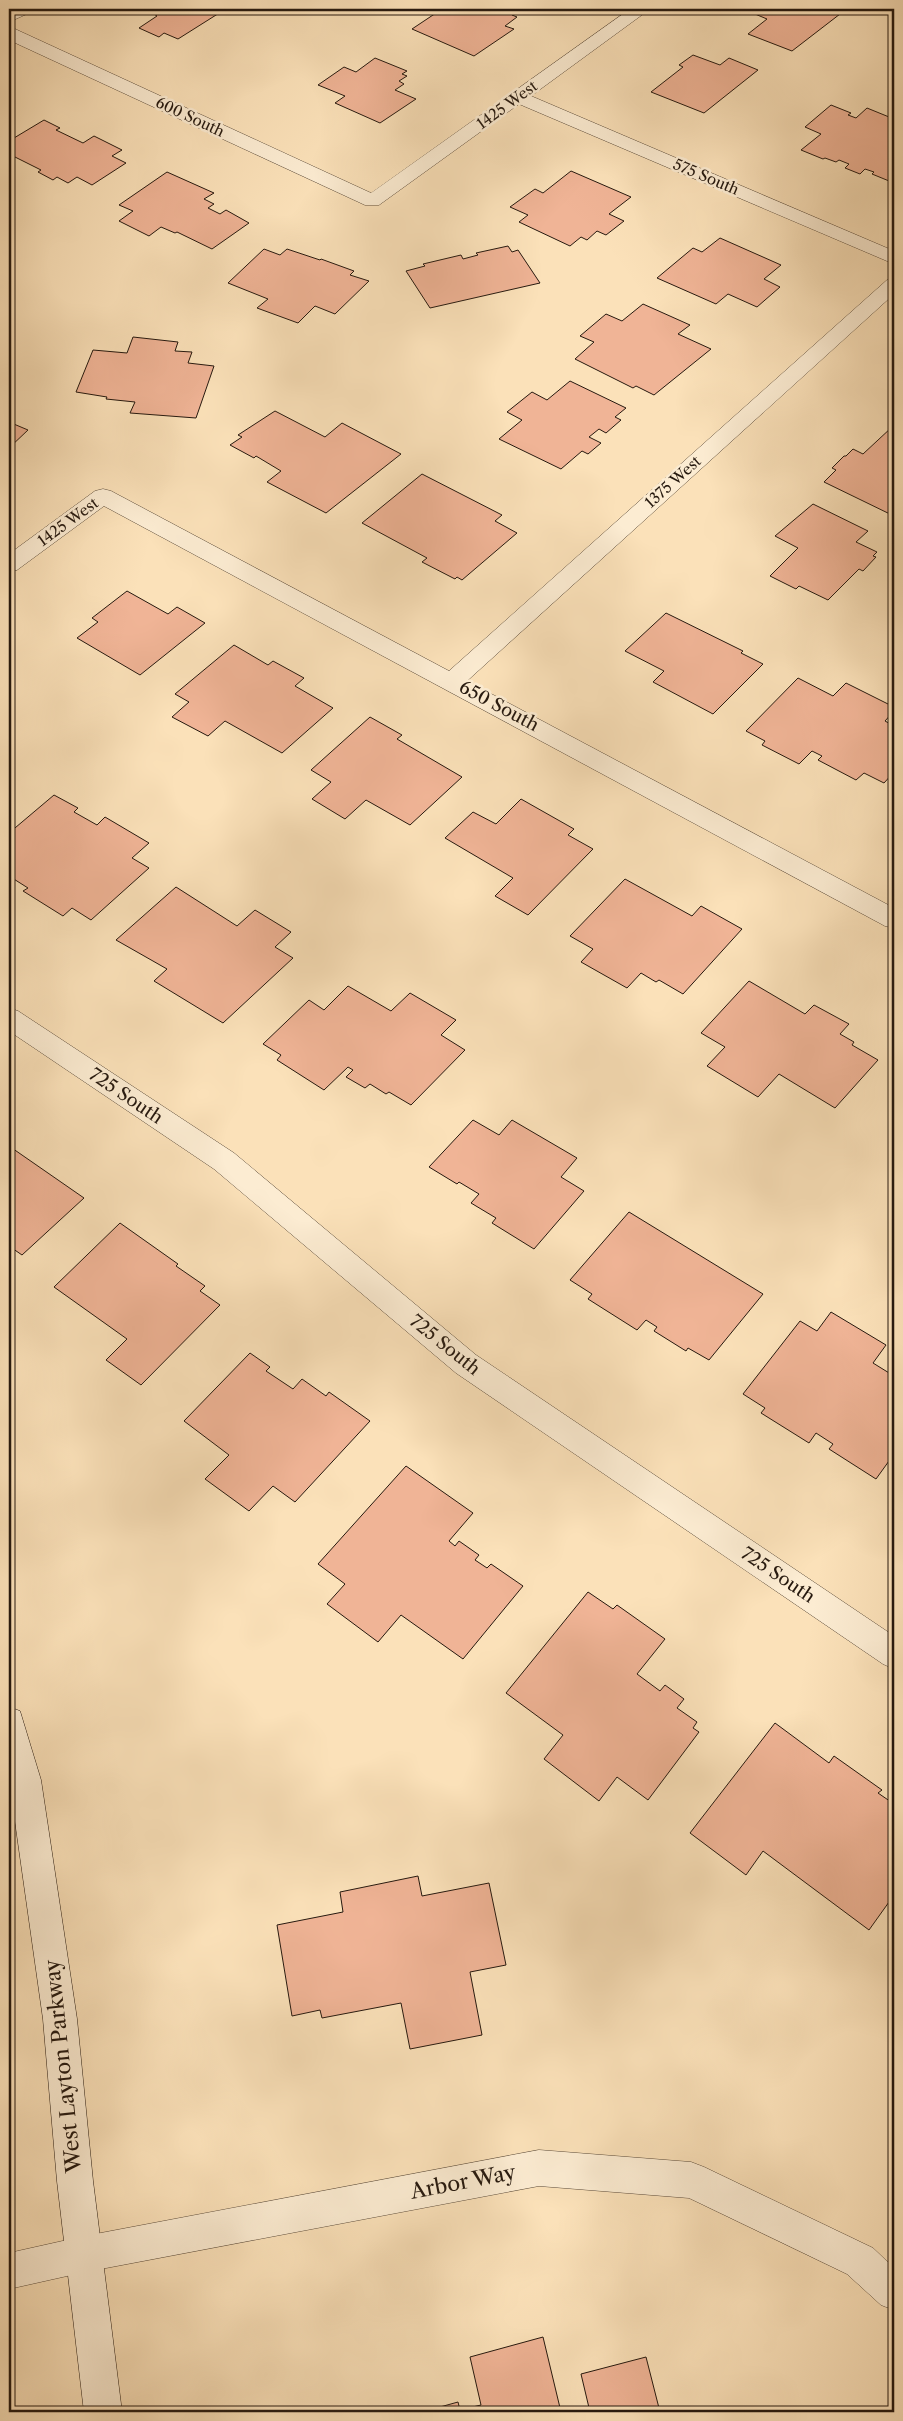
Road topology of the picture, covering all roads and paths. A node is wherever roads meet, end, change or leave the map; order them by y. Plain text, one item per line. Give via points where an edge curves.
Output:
1 (23, 9) edge
2 (641, 9) edge
3 (9, 17) edge
4 (9, 33) edge
5 (518, 97) junction
6 (372, 201) joint
7 (894, 258) edge
8 (894, 284) edge
9 (103, 496) joint
10 (9, 566) edge
11 (452, 681) junction
12 (894, 919) edge
13 (9, 1018) edge
14 (894, 1654) edge
15 (9, 1722) edge
16 (85, 2254) junction
17 (9, 2271) edge
18 (894, 2292) edge
19 (103, 2412) edge

1 - 3 street
2 - 5 street, 1425 West
4 - 6 street, 600 South
5 - 6 street, 1425 West
5 - 7 street, 575 South
8 - 11 street, 1375 West
9 - 10 street, 1425 West
9 - 11 street, 650 South
11 - 12 street, 650 South
13 - 14 street, 725 South via 224,1161 466,1364
15 - 16 street, West Layton Parkway via 25,1780 60,2019
16 - 17 street, Arbor Way
16 - 18 street, Arbor Way via 539,2168 691,2180 860,2261
16 - 19 street, West Layton Parkway

